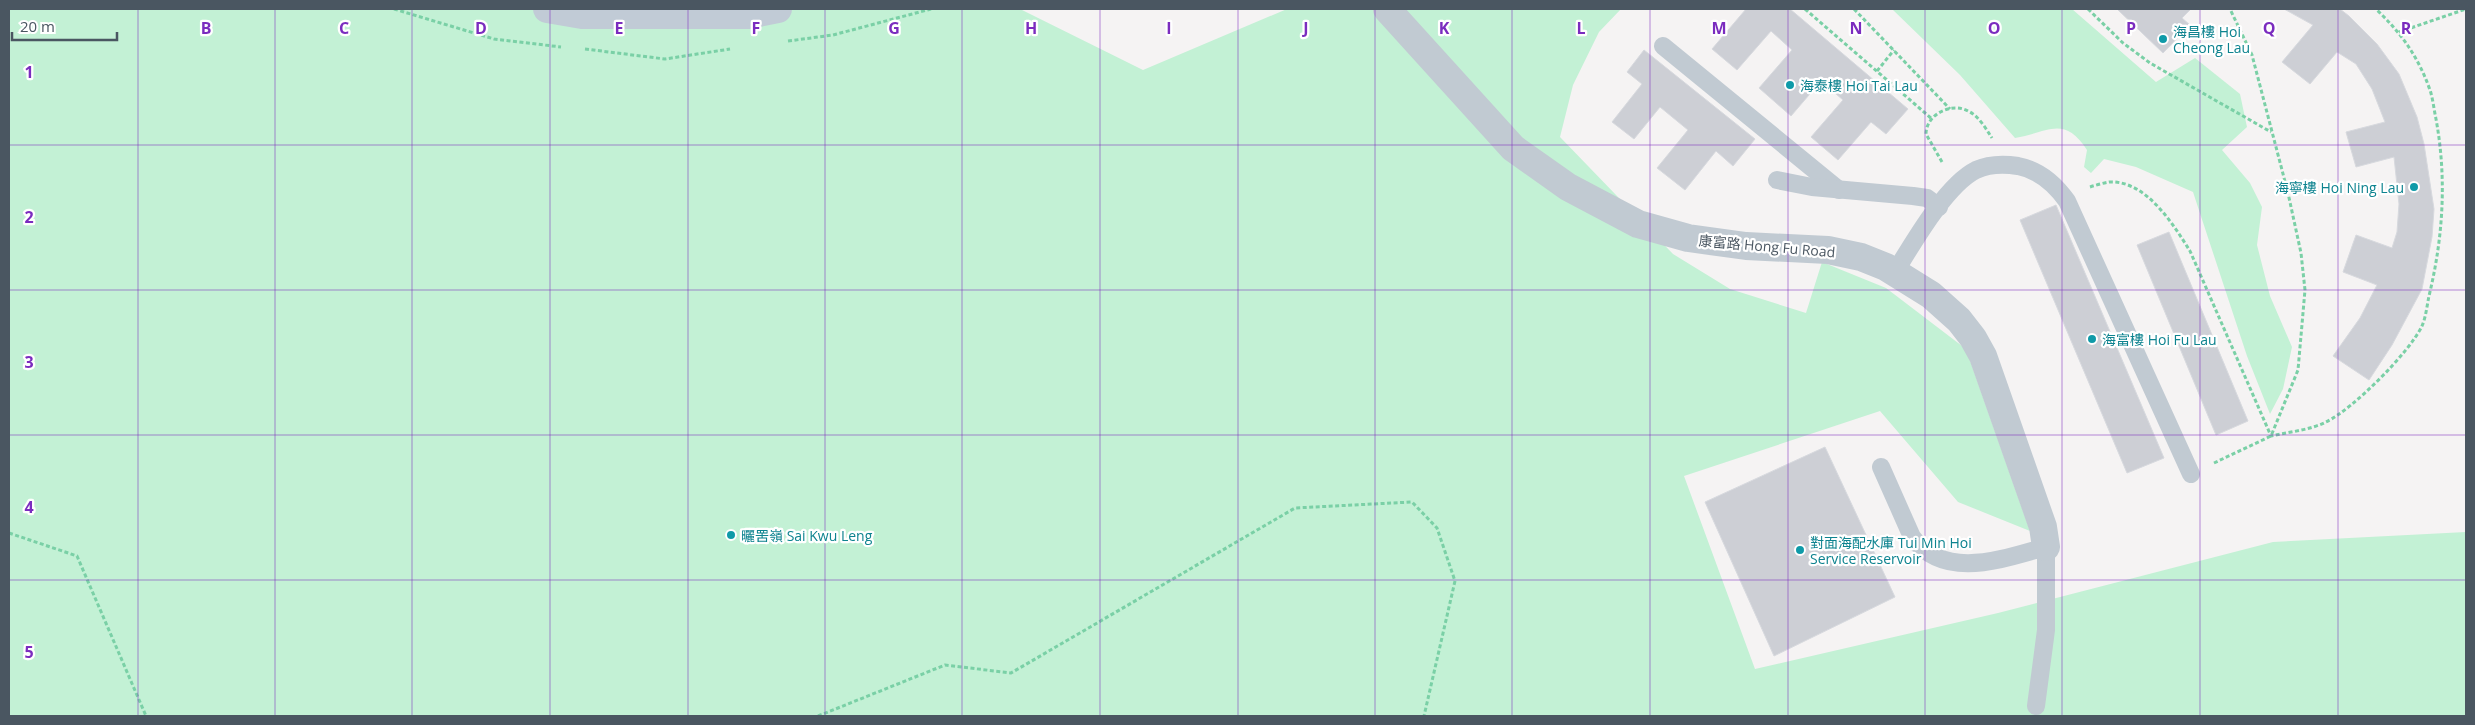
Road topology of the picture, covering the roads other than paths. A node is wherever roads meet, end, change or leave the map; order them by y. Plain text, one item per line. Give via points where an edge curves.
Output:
1 (546, 9) edge
2 (778, 9) edge
3 (1386, 9) edge
4 (1663, 46) dead end
5 (1777, 180) dead end
6 (1839, 190) junction
7 (1939, 207) junction
8 (1895, 272) junction
9 (1881, 467) dead end
10 (2191, 474) road end
11 (2046, 547) junction
12 (2036, 706) dead end

1 - 2 street via 582,16 750,16
3 - 8 street, 康富路 Hong Fu Road via 1513,148 1568,187 1638,224 1688,238 1746,246 1828,250 1861,257
4 - 6 lane
5 - 6 lane
6 - 7 lane via 1927,198
7 - 8 lane
7 - 10 lane via 1970,174 1988,166 2025,168 2040,173 2055,186 2067,201
8 - 11 street, 康富路 Hong Fu Road via 1931,295 1959,320 1983,356 2040,518
9 - 11 lane via 1912,536 1918,545 1936,558 1958,564 1977,563
11 - 12 lane, 康富路 Hong Fu Road via 2046,630

